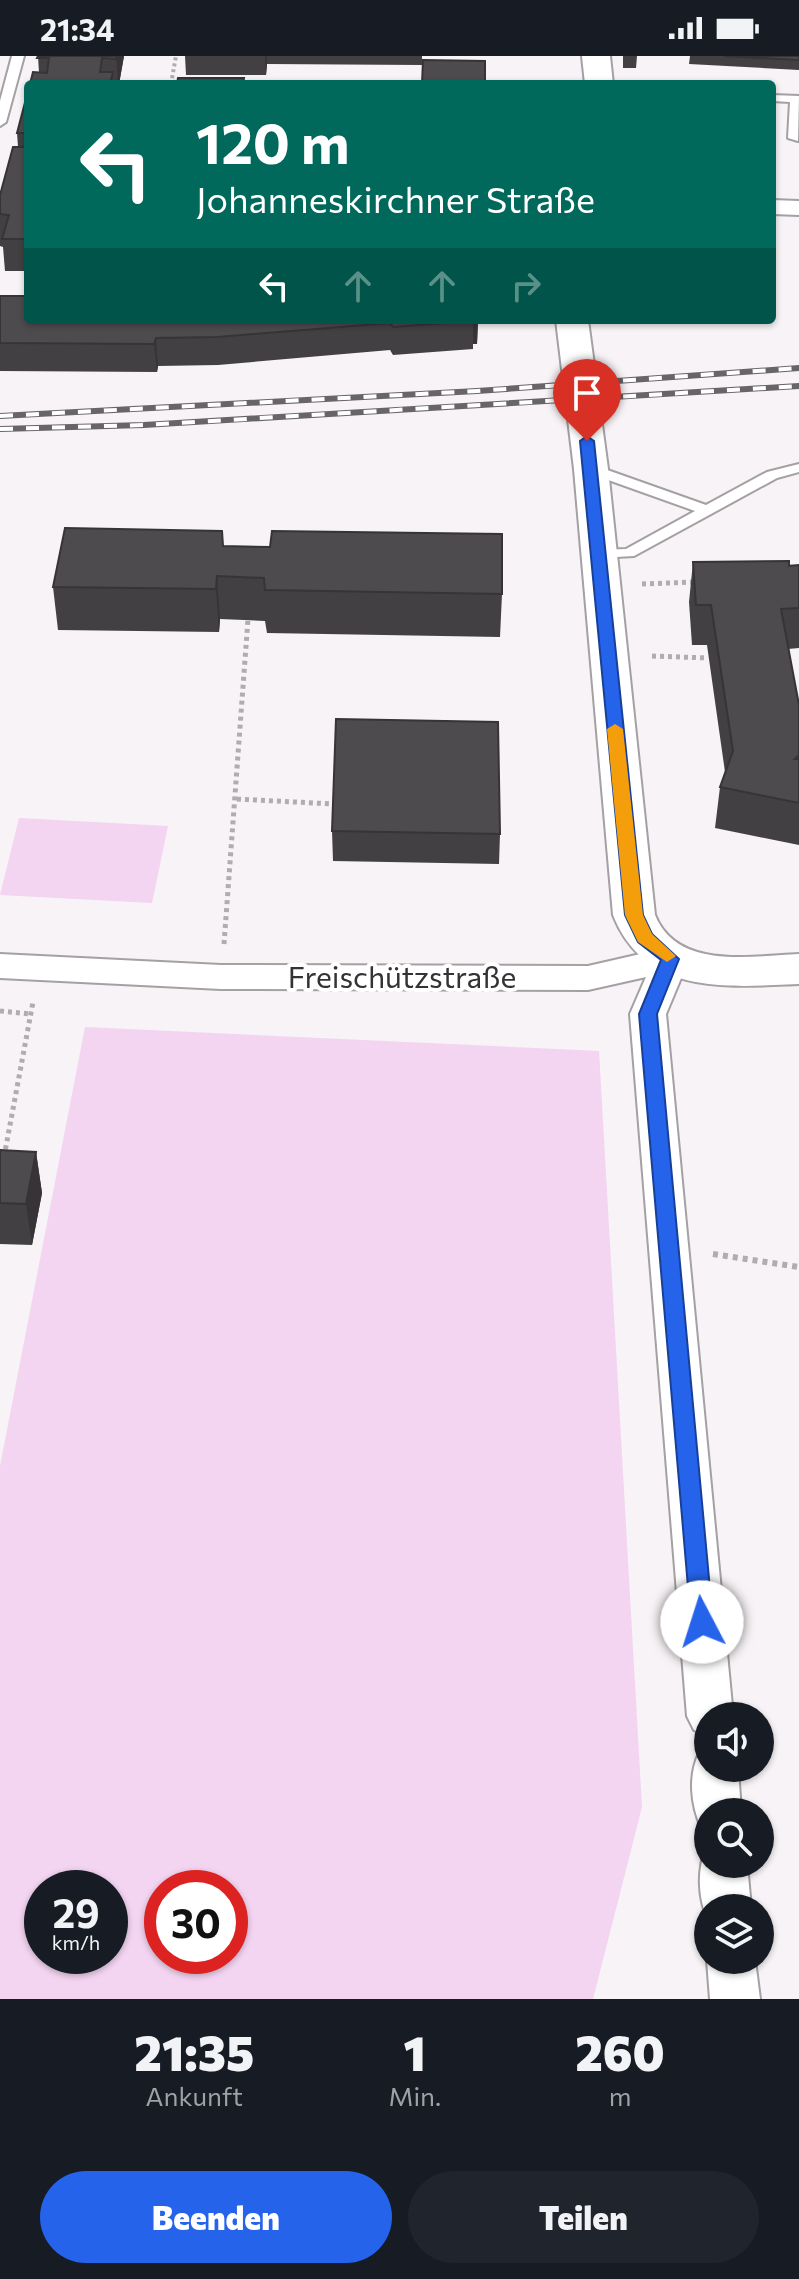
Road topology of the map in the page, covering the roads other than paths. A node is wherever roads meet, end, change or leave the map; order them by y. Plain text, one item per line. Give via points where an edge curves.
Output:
1 (18, 56) edge
2 (596, 56) edge
3 (599, 80) edge
4 (776, 98) edge
5 (0, 122) edge
6 (794, 138) dead end
7 (776, 207) edge
8 (799, 208) edge
9 (573, 324) edge
10 (799, 468) edge
11 (591, 469) junction
12 (706, 510) junction
13 (600, 570) junction
14 (671, 959) junction
15 (0, 966) edge
16 (799, 969) edge
17 (709, 1702) edge
18 (732, 1974) edge
19 (735, 1999) edge

1 - 5 lane
2 - 3 street
4 - 6 lane via 796,99
7 - 8 street
9 - 11 street
10 - 12 lane via 772,475
11 - 12 lane
11 - 13 street
12 - 13 lane
13 - 14 street via 634,915 644,938
14 - 15 street, Freischützstraße via 588,978 221,977
14 - 16 street, Freischützstraße via 692,968
14 - 17 street via 648,1014
18 - 19 street

